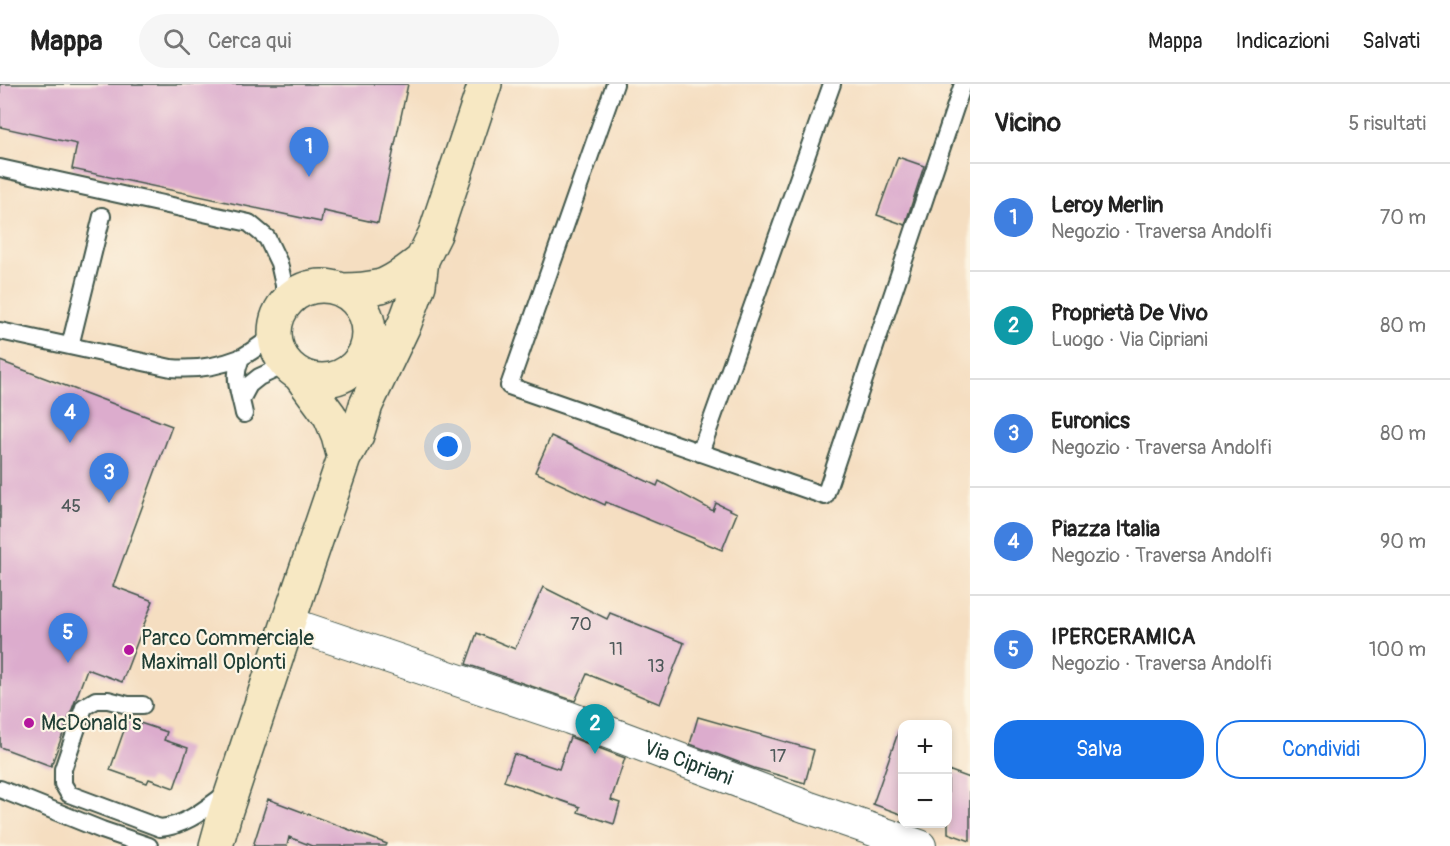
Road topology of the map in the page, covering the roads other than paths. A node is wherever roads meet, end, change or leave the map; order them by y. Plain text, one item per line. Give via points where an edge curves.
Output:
1 (485, 84) edge
2 (615, 84) edge
3 (832, 84) edge
4 (963, 84) edge
5 (0, 168) edge
6 (102, 216) dead end
7 (422, 260) junction
8 (342, 291) junction
9 (405, 323) junction
10 (0, 330) edge
11 (286, 345) junction
12 (70, 346) junction
13 (241, 357) junction
14 (363, 358) junction
15 (366, 405) junction
16 (700, 453) junction
17 (344, 458) junction
18 (288, 622) junction
19 (143, 705) dead end
20 (0, 789) edge
21 (229, 800) junction
22 (149, 846) edge
23 (199, 846) edge
24 (216, 846) edge
25 (920, 846) edge

1 - 7 street via 435,234
2 - 16 lane via 509,386
3 - 16 lane
4 - 16 lane via 825,496
5 - 11 lane via 249,223 267,238 279,262 284,285
6 - 12 lane
7 - 8 street via 383,285
7 - 9 street
8 - 11 street via 326,286 296,294
8 - 14 street via 365,312 369,333
9 - 14 street
9 - 15 street
10 - 12 lane
11 - 13 lane
11 - 13 lane via 249,385 243,406 237,385
11 - 14 street via 309,379 321,381 343,376
11 - 17 street via 330,416
12 - 13 lane via 171,368 202,368
14 - 15 street
15 - 17 street via 357,435
17 - 18 street
18 - 21 street
18 - 25 street, Via Cipriani via 570,718
19 - 21 lane via 108,699 84,706 63,769 63,784 69,794 160,828 187,821
20 - 22 lane
21 - 23 lane via 211,834
21 - 24 street

